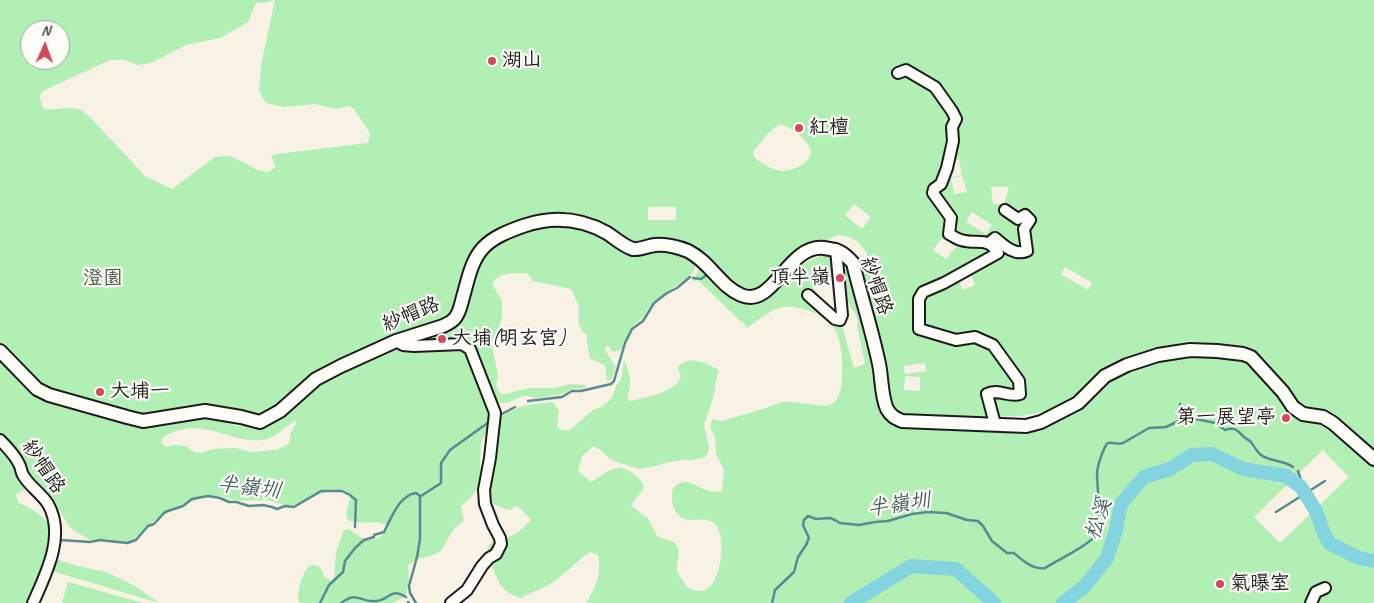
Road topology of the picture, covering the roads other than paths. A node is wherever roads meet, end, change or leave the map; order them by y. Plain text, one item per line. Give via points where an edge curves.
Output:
1 (898, 73) dead end
2 (1005, 210) dead end
3 (989, 243) junction
4 (836, 249) junction
5 (808, 295) dead end
6 (396, 341) junction
7 (0, 351) edge
8 (995, 424) junction
9 (0, 440) edge
10 (1374, 459) edge
11 (1325, 588) dead end
12 (33, 603) edge
13 (451, 603) edge
14 (1311, 603) edge

1 - 3 street via 906,70 935,86 956,119 947,168 941,184 934,188 933,193 951,218 949,234 961,240
2 - 3 street via 1018,219 1024,215 1030,220 1024,229 1027,251 1016,252 995,238
3 - 8 street via 998,253 923,292 919,299 919,329 956,340 975,337 993,345 1019,381 1020,394 992,391 987,394
4 - 5 street via 840,320
4 - 6 street, 紗帽路 via 816,247 800,254 764,292 746,296 737,293 703,260 688,251 656,245 632,248 595,226 552,219 523,226 491,241 475,260 456,317 443,326
4 - 8 street, 紗帽路 via 853,263 887,409 893,417 902,421
6 - 7 street, 紗帽路 via 316,379 280,412 260,422 205,412 142,421 127,417 37,389
6 - 13 street via 414,346 462,344 470,349 496,413 484,490 485,504 501,544 467,590
8 - 10 street, 紗帽路 via 1026,426 1041,422 1078,402 1105,376 1127,365 1158,355 1190,350 1217,351 1251,357 1293,406 1303,414 1323,417 1333,423
9 - 12 street, 紗帽路 via 19,464 23,475 48,504 53,518 55,541 52,556
11 - 14 street via 1316,592

